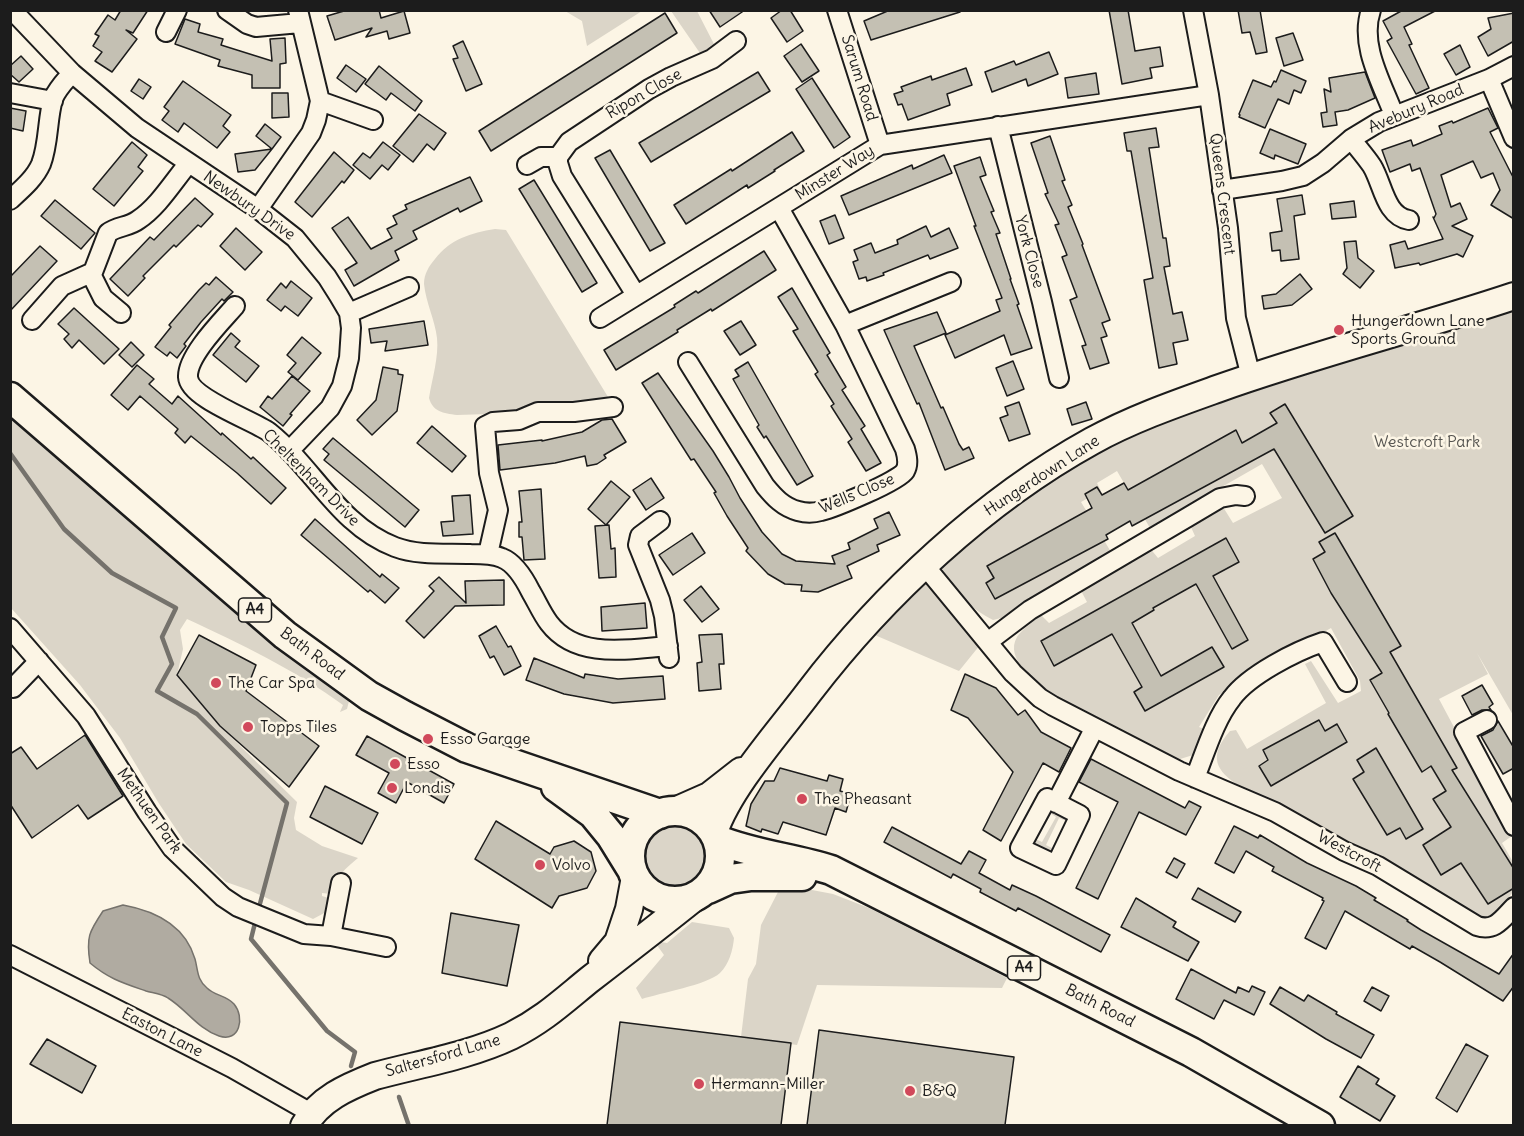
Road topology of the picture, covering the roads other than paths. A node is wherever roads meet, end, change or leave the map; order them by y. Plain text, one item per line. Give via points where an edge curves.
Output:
1 (12, 10) edge
2 (177, 10) edge
3 (227, 10) edge
4 (837, 10) edge
5 (1193, 10) edge
6 (1371, 10) edge
7 (299, 17) edge
8 (166, 32) dead end
9 (736, 41) dead end
10 (1514, 66) edge
11 (72, 73) junction
12 (1489, 79) junction
13 (10, 93) edge
14 (1209, 95) junction
15 (53, 101) junction
16 (320, 101) junction
17 (1394, 115) junction
18 (373, 120) dead end
19 (998, 126) junction
20 (1514, 138) edge
21 (1351, 139) junction
22 (880, 146) junction
23 (558, 157) junction
24 (188, 164) junction
25 (527, 165) dead end
26 (1222, 190) junction
27 (10, 200) edge
28 (779, 208) junction
29 (258, 209) junction
30 (1398, 221) dead end
31 (91, 274) junction
32 (409, 287) dead end
33 (945, 291) dead end
34 (636, 295) junction
35 (1514, 296) edge
36 (234, 306) dead end
37 (121, 313) dead end
38 (349, 313) junction
39 (600, 318) dead end
40 (32, 320) dead end
41 (845, 324) junction
42 (699, 368) dead end
43 (1052, 370) dead end
44 (1251, 377) junction
45 (10, 397) edge
46 (613, 407) dead end
47 (289, 451) junction
48 (1245, 496) dead end
49 (660, 521) dead end
50 (488, 554) junction
51 (925, 566) junction
52 (10, 628) edge
53 (989, 641) junction
54 (39, 661) junction
55 (1347, 682) dead end
56 (13, 688) dead end
57 (1487, 720) dead end
58 (1094, 729) junction
59 (761, 755) junction
60 (534, 770) junction
61 (1195, 778) junction
62 (1056, 803) dead end
63 (667, 812) junction
64 (1514, 826) edge
65 (716, 836) junction
66 (633, 874) junction
67 (341, 883) dead end
68 (701, 893) junction
69 (878, 893) junction
70 (1514, 907) edge
71 (331, 936) junction
72 (386, 947) dead end
73 (10, 955) edge
74 (584, 985) junction
75 (307, 1119) edge
76 (1320, 1125) edge

1 - 11 street, Newbury Drive
2 - 8 street
3 - 7 street via 256,27
4 - 22 street, Sarum Road
5 - 14 street, Queens Crescent
6 - 17 street via 1367,39
7 - 16 street
9 - 23 street, Ripon Close via 712,59 671,77 607,116 569,142
10 - 12 street, Avebury Road
11 - 15 street
11 - 24 street, Newbury Drive via 137,128
12 - 17 street, Avebury Road
12 - 20 street
13 - 15 street
14 - 19 street, Minster Way
14 - 26 street, Queens Crescent
15 - 27 street via 40,167
16 - 18 street
16 - 29 street via 311,133
17 - 21 street, Avebury Road
19 - 22 street, Minster Way
19 - 43 street, York Close via 1042,302
21 - 26 street, Avebury Road via 1303,176
21 - 30 street via 1371,166
22 - 28 street, Minster Way
23 - 25 street via 541,157
23 - 34 street via 562,176
24 - 29 street, Newbury Drive
24 - 31 street via 143,217 108,233
26 - 44 street, Queens Crescent via 1236,318
28 - 34 street, Minster Way
28 - 41 street, Wells Close
29 - 38 street, Newbury Drive via 307,251
31 - 37 street via 103,298
31 - 40 street via 62,286
32 - 38 street
33 - 41 street via 901,301
34 - 39 street, Minster Way
35 - 44 main road, Hungerdown Lane
36 - 47 street, Cheltenham Drive via 194,360 188,380 217,404 261,427
38 - 47 street, Newbury Drive via 351,342 342,386 326,414
41 - 42 street, Wells Close via 905,448 910,476 821,511 805,512 776,499
44 - 51 main road, Hungerdown Lane via 1165,407 1093,440 987,510
45 - 60 main road, Bath Road / A4 via 285,635 325,665 369,696 440,735
46 - 50 street via 538,412 519,420 477,423 498,510
47 - 50 street, Cheltenham Drive via 350,519 379,540 422,553
48 - 53 street via 1221,498 1040,604
49 - 50 street, Cheltenham Drive via 640,536 638,545 658,594 668,652 601,650 568,640 548,622 513,566
51 - 53 street, Westcroft
51 - 59 main road, Hungerdown Lane via 824,674
52 - 54 street, Methuen Park
53 - 58 street, Westcroft via 1013,673 1040,698
54 - 56 street
54 - 71 street, Methuen Park via 86,716 172,848 223,897 304,934
55 - 61 street via 1323,642 1253,678 1231,698
57 - 64 street via 1464,732
58 - 61 street, Westcroft
58 - 62 street
59 - 63 main road, Hungerdown Lane via 709,796
59 - 65 main road, Hungerdown Lane via 724,808
60 - 63 main road, Bath Road / A4
60 - 66 main road, Bath Road / A4 via 593,814
61 - 70 street, Westcroft via 1275,812 1378,866 1478,926 1486,929 1498,924
63 - 65 main road via 690,813 703,820
63 - 66 main road via 647,821 636,832 631,847
65 - 68 main road via 721,862 716,878
65 - 69 main road, Bath Road / A4 via 758,853 831,870
66 - 68 main road via 644,890 658,898 681,902
66 - 74 main road, Saltersford Lane via 629,909 618,942
67 - 71 street
68 - 69 main road, Bath Road / A4 via 730,879 796,876 827,879
68 - 74 main road, Saltersford Lane
69 - 76 main road, Bath Road / A4 via 1191,1052
71 - 72 street, Methuen Park
73 - 75 street, Easton Lane via 232,1068
74 - 75 main road, Saltersford Lane via 546,1016 509,1037 366,1079 341,1090

